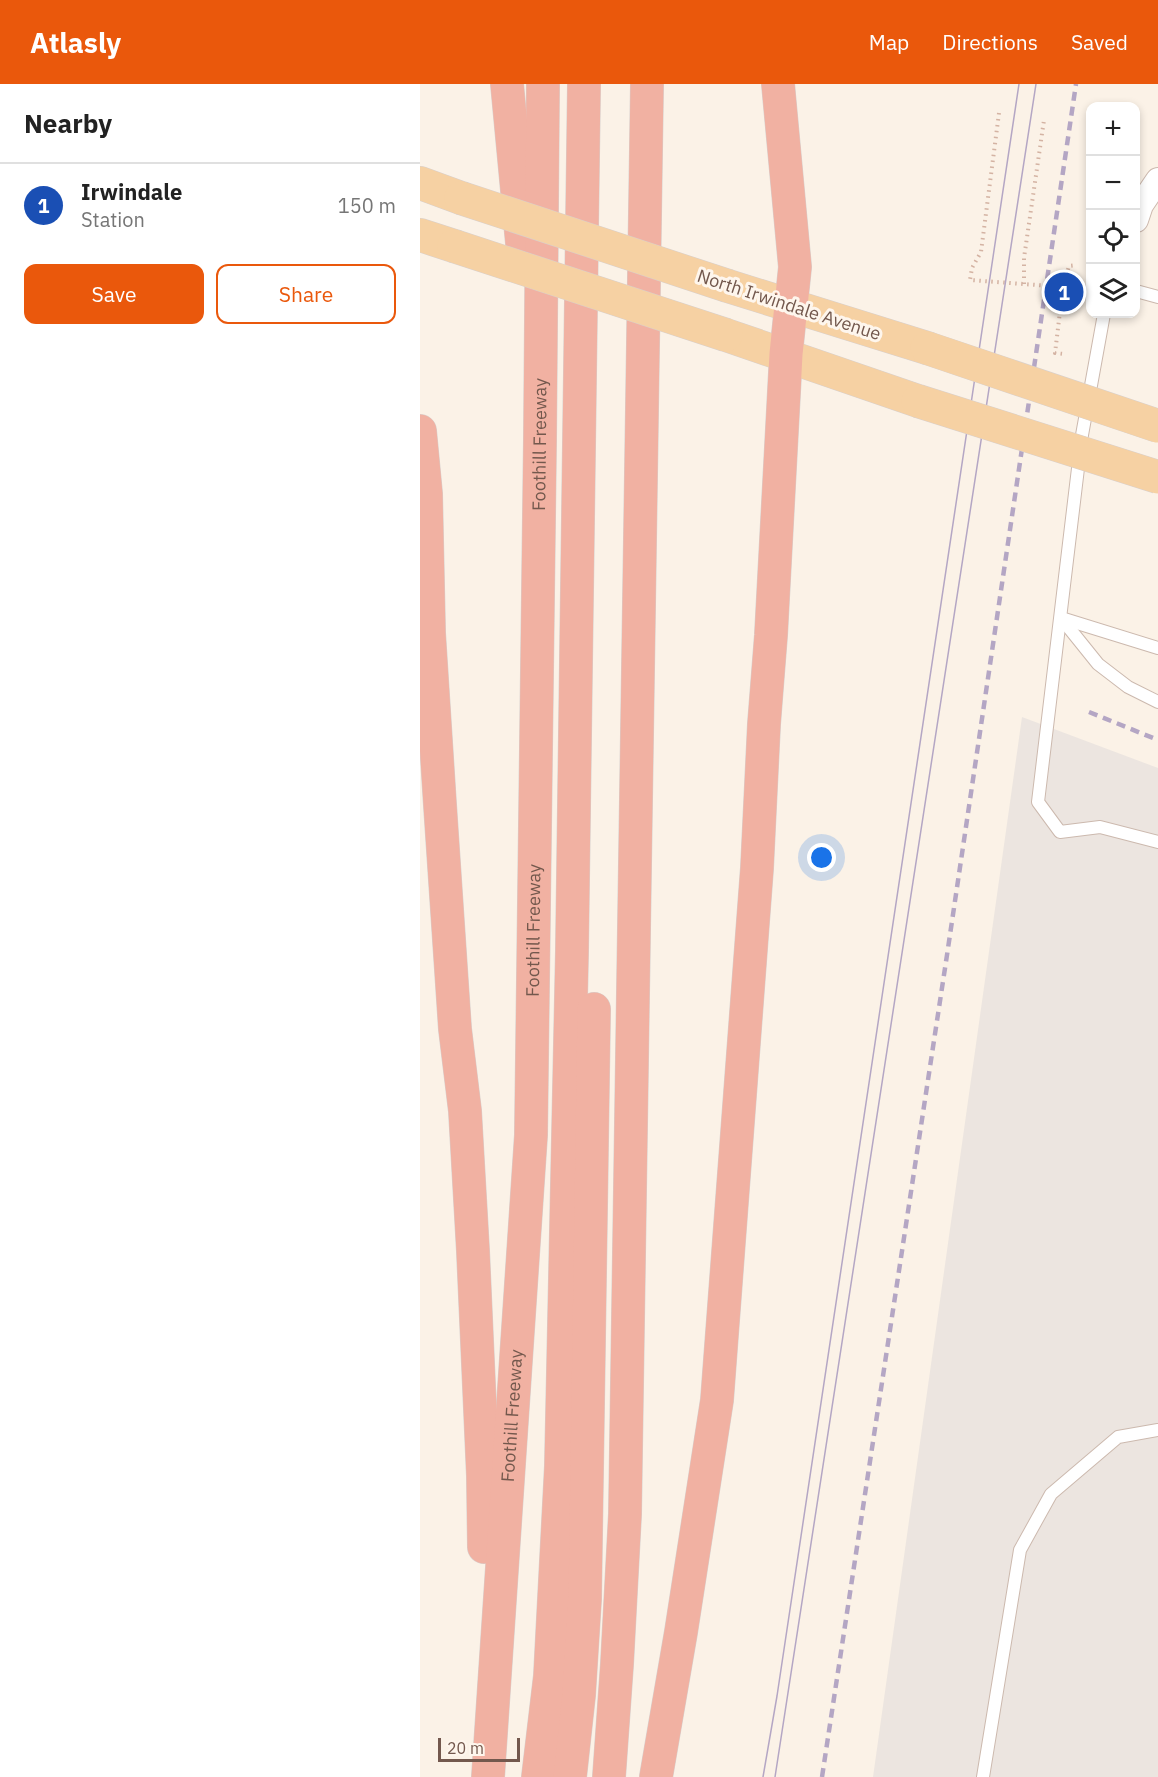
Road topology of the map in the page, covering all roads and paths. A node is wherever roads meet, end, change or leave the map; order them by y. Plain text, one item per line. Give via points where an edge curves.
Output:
1 (507, 84) edge
2 (543, 84) edge
3 (584, 84) edge
4 (606, 84) edge
5 (647, 84) edge
6 (778, 84) edge
7 (999, 113) dead end
8 (1044, 120) dead end
9 (1158, 180) edge
10 (420, 183) edge
11 (1140, 210) edge
12 (420, 235) edge
13 (1077, 265) dead end
14 (1024, 284) junction
15 (1063, 287) junction
16 (1140, 292) edge
17 (1158, 297) edge
18 (790, 306) junction
19 (1103, 318) edge
20 (786, 354) junction
21 (1064, 354) dead end
22 (1158, 426) edge
23 (420, 431) edge
24 (540, 440) junction
25 (1158, 477) edge
26 (1061, 618) junction
27 (1158, 648) edge
28 (1158, 702) edge
29 (1158, 842) edge
30 (1158, 1430) edge
31 (487, 1777) edge
32 (538, 1777) edge
33 (570, 1777) edge
34 (609, 1777) edge
35 (656, 1777) edge
36 (983, 1777) edge

1 - 24 highway
2 - 24 highway, Foothill Freeway
3 - 32 highway via 561,1466 550,1676
4 - 33 highway via 587,1519 580,1684
5 - 34 highway via 625,1514
6 - 18 highway via 795,267
7 - 14 path via 981,252 970,280
8 - 14 path via 1024,258
9 - 11 street
10 - 18 main road, North Irwindale Avenue, bridge
12 - 20 main road, bridge
13 - 15 path via 1069,266
14 - 15 path
15 - 21 path via 1055,353
16 - 17 lane
18 - 20 highway
18 - 22 main road, North Irwindale Avenue, bridge
19 - 26 lane via 1082,435
20 - 25 main road, bridge via 918,401
20 - 35 highway via 757,868 717,1400
23 - 31 highway via 441,828 473,1251 483,1476
24 - 31 highway, Foothill Freeway via 531,1135
26 - 27 lane
26 - 28 lane via 1098,664 1128,687
26 - 29 lane via 1038,802 1060,832 1100,827
30 - 36 lane via 1118,1437 1051,1494 1020,1550

